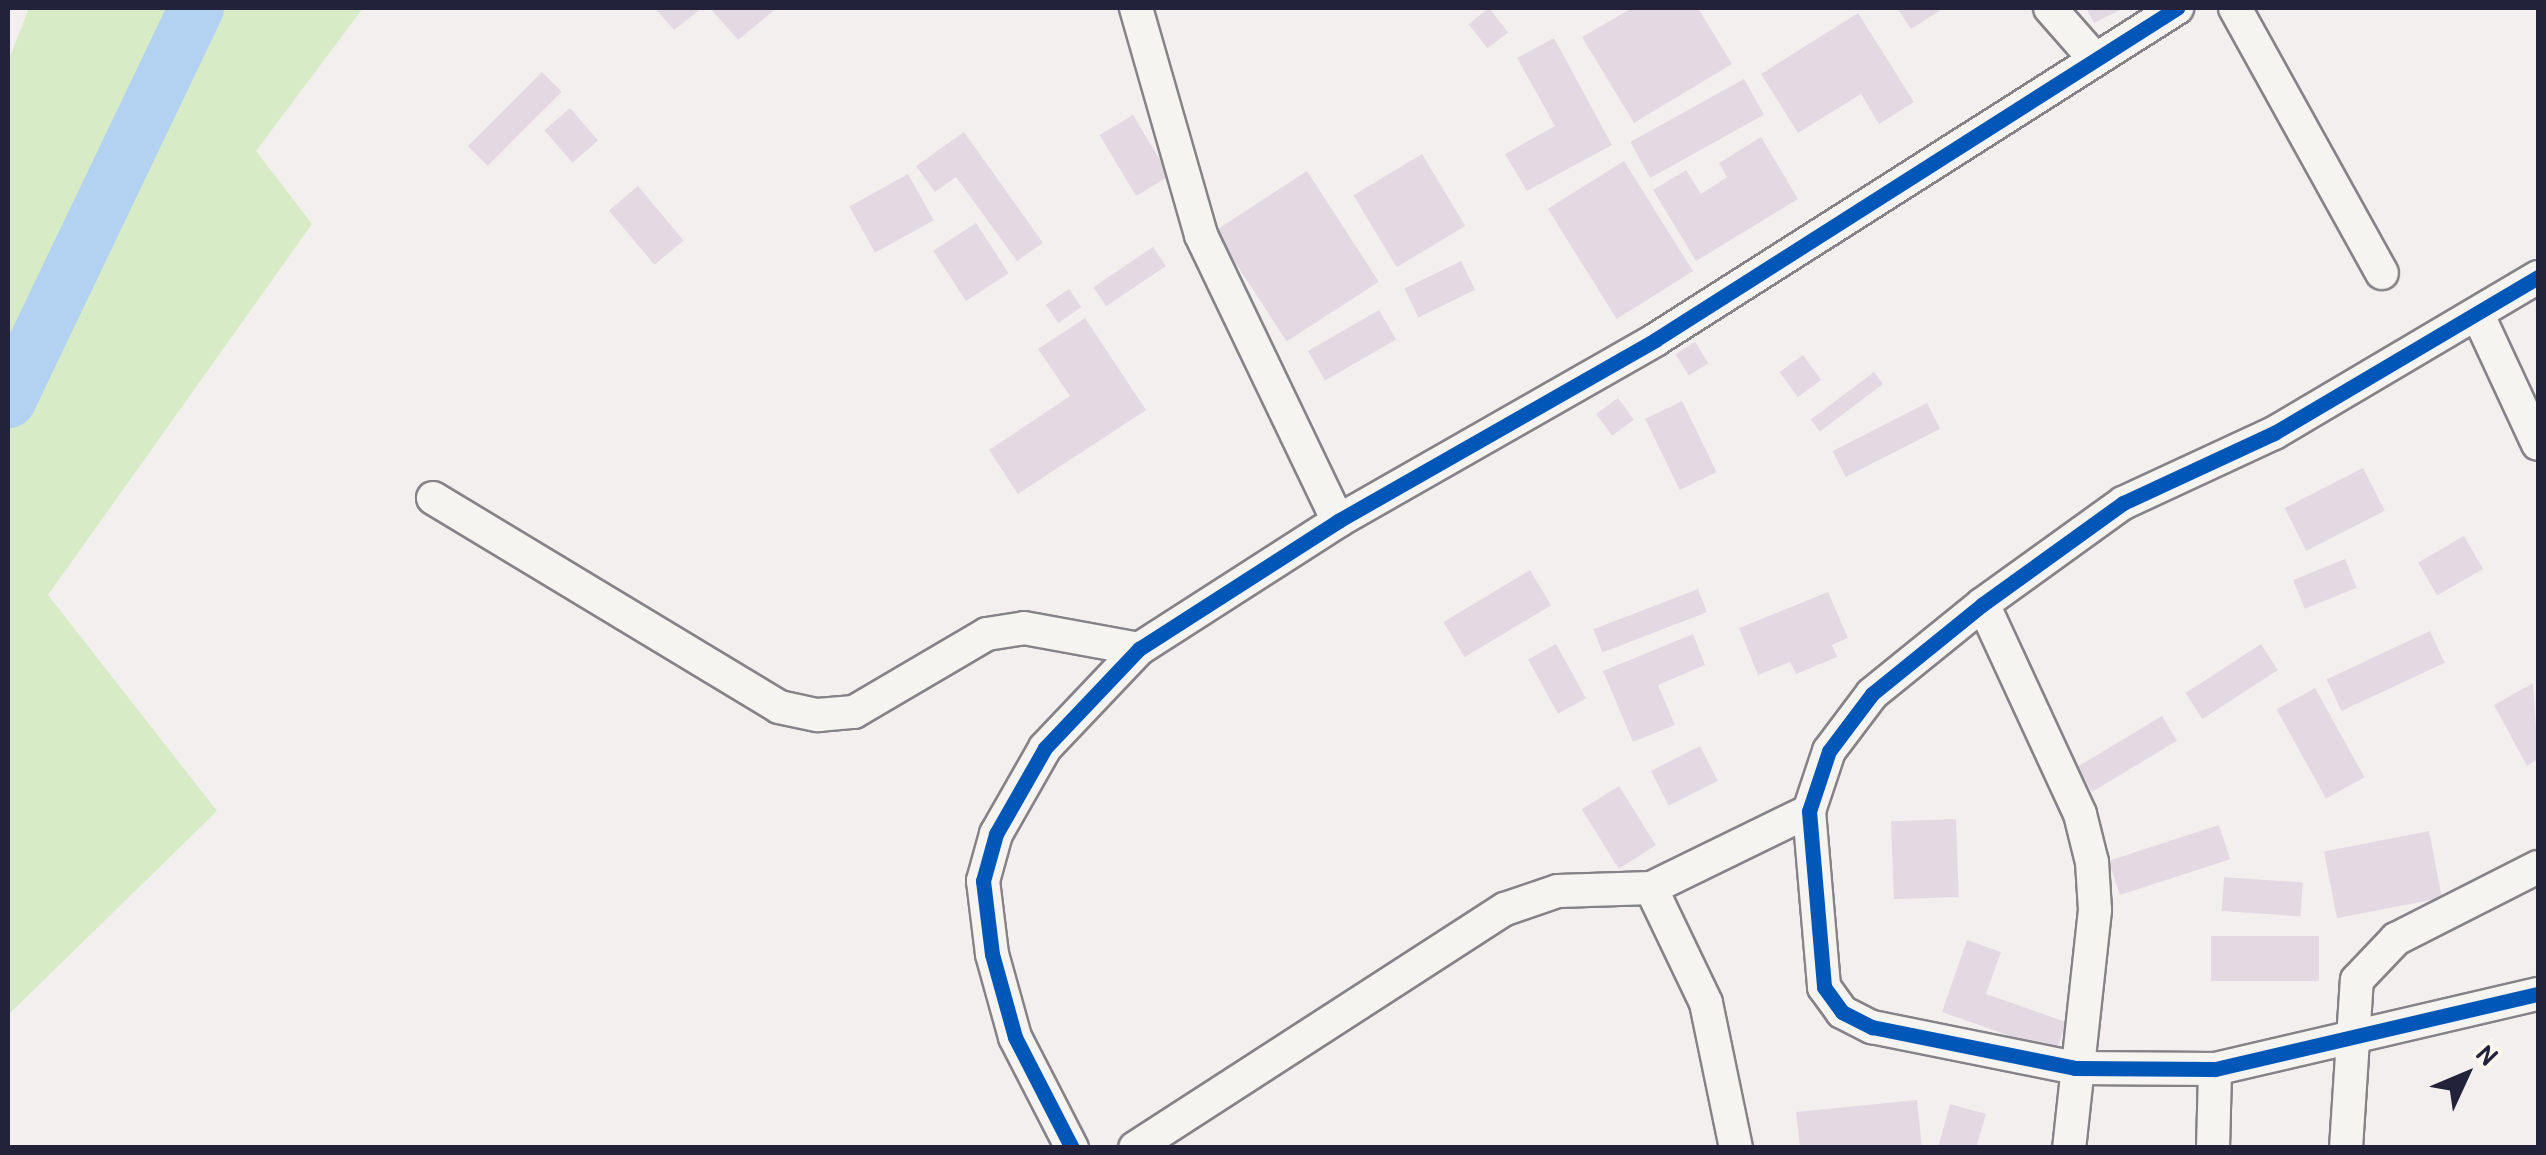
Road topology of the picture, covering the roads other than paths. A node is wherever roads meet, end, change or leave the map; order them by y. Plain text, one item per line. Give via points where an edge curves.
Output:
1 (1136, 8) edge
2 (2050, 8) edge
3 (2176, 8) edge
4 (2235, 8) edge
5 (2094, 58) junction
6 (2382, 273) dead end
7 (2538, 277) edge
8 (2478, 315) junction
9 (2538, 444) edge
10 (433, 498) dead end
11 (1338, 521) junction
12 (1983, 604) junction
13 (1139, 648) junction
14 (1808, 811) junction
15 (2538, 866) edge
16 (1650, 888) junction
17 (2538, 994) edge
18 (2351, 1042) junction
19 (2075, 1068) junction
20 (2215, 1069) junction
21 (1072, 1148) edge
22 (1135, 1148) edge
23 (1736, 1148) edge
24 (2069, 1148) edge
25 (2212, 1148) edge
26 (2346, 1148) edge

1 - 11 street via 1200,235
2 - 5 street
3 - 5 street
4 - 6 street
5 - 11 street via 1655,340
7 - 8 street
8 - 9 street
8 - 12 street via 2274,433 2123,503
10 - 13 street via 779,707 854,712 987,634 1024,628
11 - 13 street
12 - 14 street via 1872,694 1829,751
12 - 19 street via 2080,814 2092,862 2095,910
13 - 21 street via 1045,748 996,834 984,882 992,954 1015,1037
14 - 16 street
14 - 19 street via 1824,986 1842,1012 1872,1027
15 - 18 street via 2473,896 2370,961 2357,980
16 - 22 street via 1558,891 1505,909
16 - 23 street via 1706,1003
17 - 18 street
18 - 20 street
18 - 26 street
19 - 20 street
19 - 24 street
20 - 25 street

